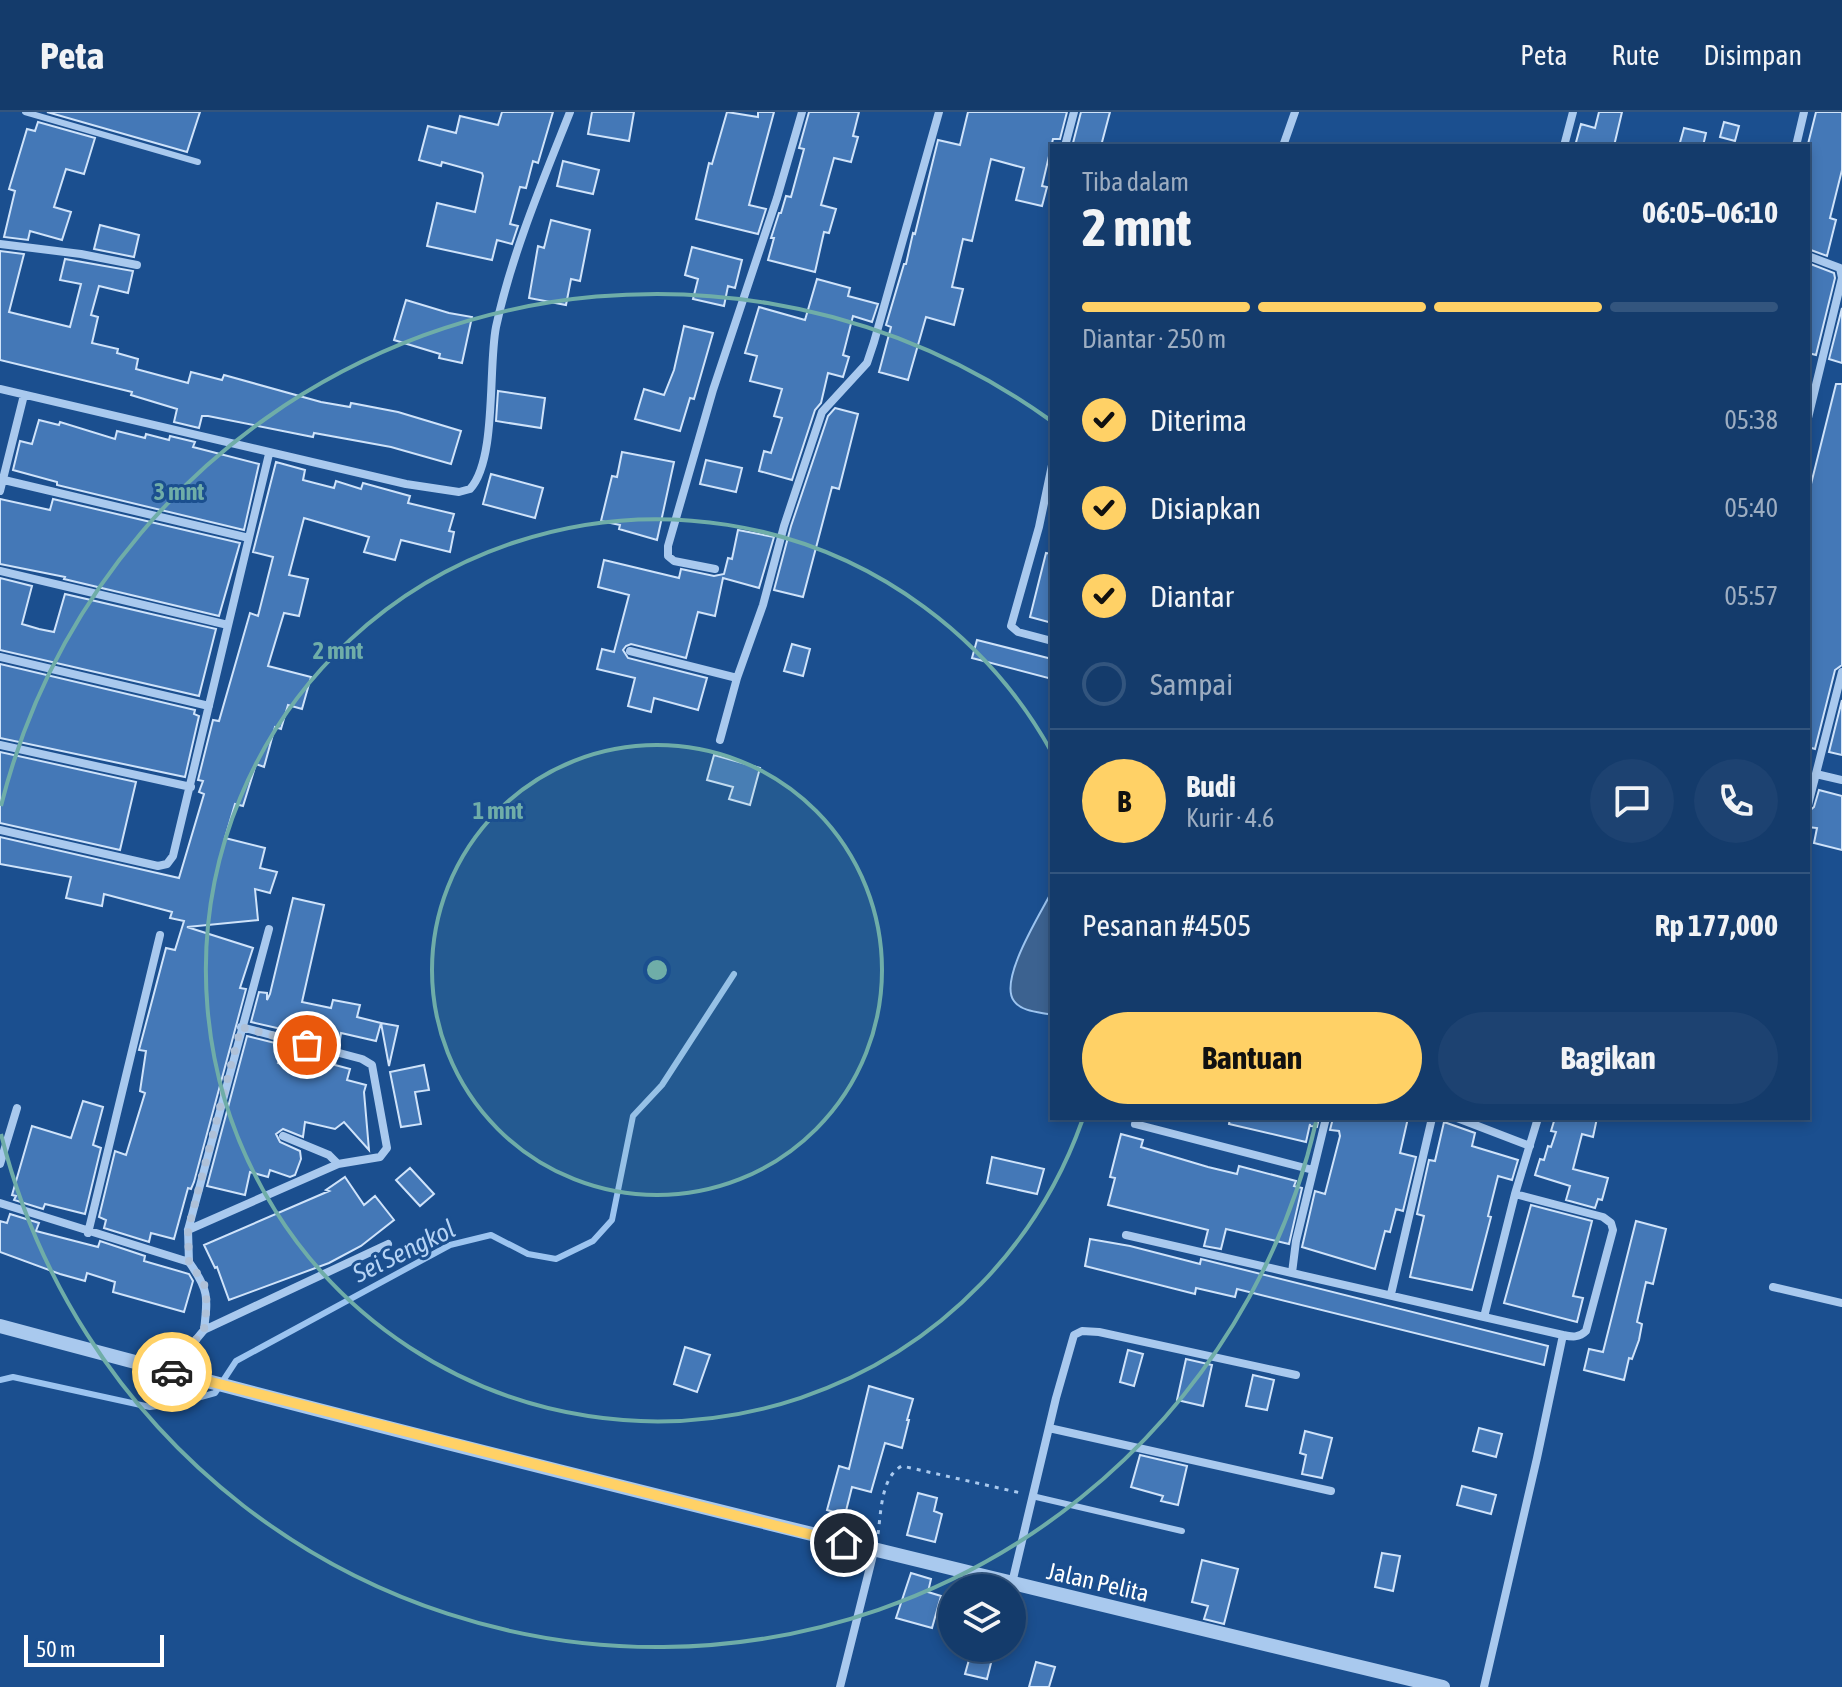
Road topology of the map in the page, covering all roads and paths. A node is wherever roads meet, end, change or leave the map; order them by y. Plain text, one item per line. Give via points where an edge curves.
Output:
1 (25, 112) edge
2 (570, 112) edge
3 (802, 112) edge
4 (939, 112) edge
5 (1074, 112) edge
6 (1295, 112) edge
7 (1573, 112) edge
8 (1804, 112) edge
9 (1066, 144) edge
10 (1284, 144) edge
11 (1565, 144) edge
12 (1796, 144) edge
13 (198, 162) dead end
14 (0, 244) edge
15 (1810, 257) edge
16 (137, 265) dead end
17 (0, 389) edge
18 (24, 395) junction
19 (1810, 410) edge
20 (269, 454) junction
21 (1050, 475) edge
22 (4, 480) junction
23 (0, 491) edge
24 (249, 538) junction
25 (715, 569) dead end
26 (0, 571) edge
27 (228, 625) junction
28 (1050, 640) edge
29 (630, 651) dead end
30 (0, 657) edge
31 (737, 678) junction
32 (1841, 678) edge
33 (209, 706) junction
34 (720, 740) dead end
35 (0, 745) edge
36 (1816, 774) junction
37 (1842, 780) edge
38 (191, 787) junction
39 (1810, 797) edge
40 (0, 830) edge
41 (269, 929) dead end
42 (160, 935) dead end
43 (241, 1027) junction
44 (17, 1108) dead end
45 (1326, 1120) edge
46 (1432, 1120) edge
47 (1462, 1120) edge
48 (1537, 1120) edge
49 (1135, 1124) dead end
50 (283, 1136) dead end
51 (1530, 1146) junction
52 (0, 1164) edge
53 (338, 1164) junction
54 (1313, 1170) junction
55 (1515, 1194) junction
56 (0, 1203) edge
57 (188, 1230) junction
58 (88, 1233) junction
59 (1126, 1235) dead end
60 (388, 1244) dead end
61 (189, 1262) junction
62 (1292, 1273) junction
63 (1773, 1287) dead end
64 (1391, 1294) junction
65 (1842, 1303) edge
66 (1484, 1317) junction
67 (0, 1326) edge
68 (204, 1330) junction
69 (1563, 1335) junction
70 (170, 1371) junction
71 (1296, 1375) dead end
72 (1049, 1428) junction
73 (1331, 1491) dead end
74 (1032, 1496) junction
75 (1182, 1531) dead end
76 (874, 1551) junction
77 (970, 1574) edge
78 (1014, 1574) edge
79 (1026, 1587) edge
80 (840, 1687) edge
81 (1443, 1687) edge
82 (1484, 1687) edge

1 - 13 lane
2 - 20 street via 528,220 496,329 492,399 477,482 470,489 446,491
3 - 25 street via 668,546 674,561
4 - 31 street via 867,363 822,412
5 - 9 street
6 - 10 street
7 - 11 street
8 - 12 street
14 - 16 street
15 - 19 street via 1840,268 1842,278
17 - 18 street
18 - 20 street
18 - 22 street
20 - 24 street
21 - 28 street via 1011,626
22 - 23 street
22 - 24 street
24 - 27 street
26 - 27 street
27 - 33 street
29 - 31 street
30 - 33 street
31 - 34 street
32 - 36 street
33 - 38 street
35 - 38 street
36 - 37 street
36 - 39 street
38 - 40 street via 167,864
41 - 43 street
42 - 58 street
43 - 53 street via 372,1065 387,1148 380,1157
43 - 57 street
44 - 52 street
45 - 54 street
46 - 64 street
47 - 51 street
48 - 51 street
49 - 54 street
50 - 53 street
51 - 55 street
53 - 57 street
54 - 62 street
55 - 66 street
55 - 69 street via 1611,1223 1586,1331
56 - 58 street
57 - 61 street
58 - 61 street
59 - 62 street
60 - 68 street
61 - 68 street via 204,1283
62 - 64 street
63 - 65 street
64 - 66 street
66 - 69 street
67 - 70 street, Jalan Pelita
68 - 70 street
69 - 82 street
70 - 76 street, Jalan Pelita
71 - 72 street via 1082,1331 1074,1335
72 - 73 street
72 - 74 street
74 - 75 lane
74 - 76 path via 902,1466 887,1484
74 - 78 street
76 - 77 street, Jalan Pelita
76 - 80 street
79 - 81 street, Jalan Pelita

